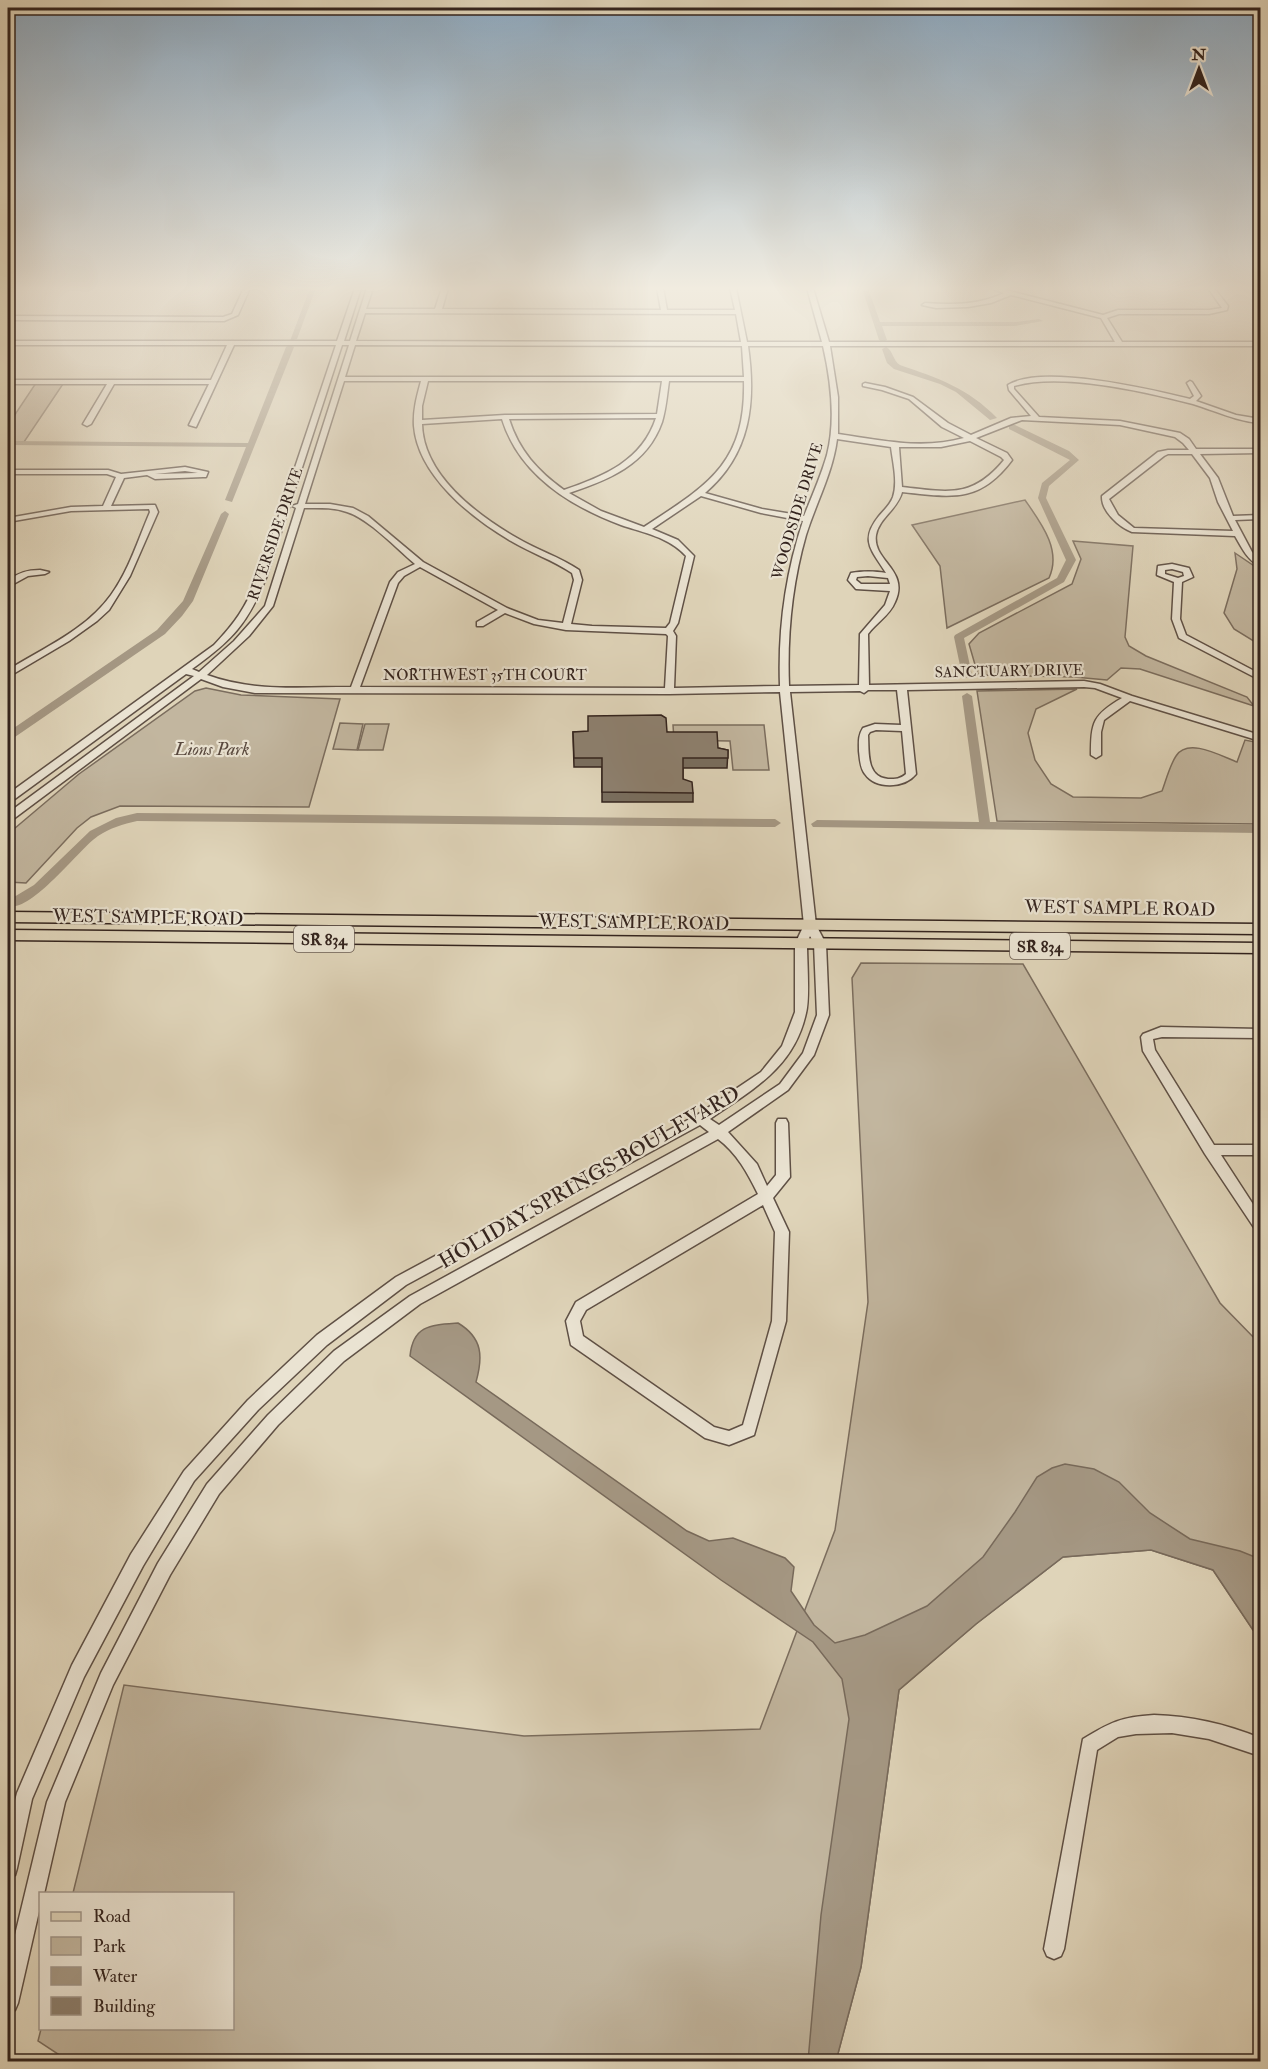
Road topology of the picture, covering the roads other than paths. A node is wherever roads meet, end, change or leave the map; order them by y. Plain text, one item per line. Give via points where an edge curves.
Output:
1 (110, 385) edge
2 (212, 385) edge
3 (326, 385) edge
4 (340, 385) edge
5 (424, 385) edge
6 (665, 385) edge
7 (747, 385) edge
8 (834, 385) edge
9 (865, 385) dead end
10 (1012, 385) edge
11 (1092, 385) edge
12 (1191, 385) edge
13 (1191, 402) junction
14 (659, 416) junction
15 (505, 417) junction
16 (1036, 418) junction
17 (1260, 421) edge
18 (418, 422) junction
19 (87, 424) dead end
20 (193, 425) dead end
21 (834, 436) junction
22 (969, 438) junction
23 (895, 446) junction
24 (1260, 451) edge
25 (1194, 452) junction
26 (8, 472) edge
27 (150, 474) junction
28 (120, 476) junction
29 (898, 489) junction
30 (565, 492) junction
31 (698, 494) junction
32 (284, 506) junction
33 (301, 506) junction
34 (106, 507) junction
35 (1260, 517) edge
36 (1231, 518) junction
37 (807, 519) junction
38 (8, 520) edge
39 (645, 530) junction
40 (1238, 534) junction
41 (420, 564) junction
42 (1260, 564) edge
43 (45, 572) dead end
44 (892, 576) junction
45 (1178, 581) dead end
46 (8, 585) edge
47 (893, 588) junction
48 (504, 610) junction
49 (480, 624) dead end
50 (566, 627) junction
51 (669, 631) junction
52 (8, 663) edge
53 (17, 668) junction
54 (188, 671) junction
55 (8, 674) edge
56 (201, 675) junction
57 (1260, 677) edge
58 (355, 689) junction
59 (902, 689) junction
60 (785, 690) junction
61 (864, 690) junction
62 (669, 691) junction
63 (1129, 698) junction
64 (907, 728) junction
65 (1260, 738) edge
66 (1096, 755) dead end
67 (8, 800) edge
68 (8, 818) edge
69 (8, 917) edge
70 (301, 919) junction
71 (415, 921) junction
72 (810, 925) junction
73 (1110, 928) junction
74 (1260, 929) edge
75 (8, 935) edge
76 (202, 938) junction
77 (287, 938) junction
78 (801, 944) junction
79 (820, 944) junction
80 (1031, 946) junction
81 (1260, 948) edge
82 (1260, 1033) edge
83 (701, 1119) junction
84 (782, 1123) dead end
85 (719, 1132) junction
86 (1210, 1150) junction
87 (1260, 1150) edge
88 (766, 1196) junction
89 (557, 1197) junction
90 (571, 1214) junction
91 (1260, 1225) edge
92 (401, 1281) junction
93 (415, 1300) junction
94 (1260, 1747) edge
95 (8, 1868) edge
96 (1054, 1948) dead end
97 (8, 2003) edge

1 - 19 street
2 - 20 street
3 - 32 street, RIVERSIDE DRIVE
4 - 33 street, RIVERSIDE DRIVE
5 - 18 street
6 - 14 street
7 - 31 street via 746,415 733,456 720,475
8 - 21 street, WOODSIDE DRIVE
9 - 22 street via 911,398 937,420
10 - 16 street via 1011,389
11 - 13 street
12 - 13 street via 1198,396
13 - 17 street via 1232,417
14 - 15 street
14 - 30 street via 647,446 636,458 608,476
15 - 18 street
15 - 30 street via 508,433 528,463
16 - 22 street via 1011,420
16 - 25 street via 1120,423 1167,431 1186,441
18 - 50 street via 428,460 464,504 517,541 576,572 578,580
21 - 23 street
21 - 37 street, WOODSIDE DRIVE
22 - 23 street via 931,448
22 - 29 street via 1008,460 981,488 962,494
23 - 29 street
24 - 25 street
25 - 36 street via 1214,478
25 - 40 street via 1161,454 1109,494 1106,503 1132,530
26 - 28 street via 108,472
27 - 27 street via 196,477 204,472 158,470
27 - 28 street
28 - 34 street
29 - 44 street via 871,536 875,553 886,562
30 - 39 street via 606,516
31 - 37 street via 761,512
31 - 39 street
32 - 33 street
32 - 54 street, RIVERSIDE DRIVE via 251,604 238,625
33 - 41 street via 350,510
33 - 56 street, RIVERSIDE DRIVE via 269,606 238,644
34 - 38 street
34 - 53 street via 152,507 154,512 116,595 83,627
35 - 36 street
36 - 40 street
37 - 60 street, WOODSIDE DRIVE via 788,594
39 - 51 street via 675,542 690,556
40 - 42 street
41 - 48 street
41 - 58 street via 394,582
43 - 46 street via 30,572
44 - 47 street
44 - 47 street via 859,573 852,580 859,587
45 - 57 street via 1176,619 1182,636
47 - 61 street via 891,602 864,634
48 - 49 street
48 - 50 street
50 - 51 street
51 - 62 street
52 - 53 street
53 - 55 street
54 - 56 street, NORTHWEST 35TH COURT
54 - 67 street, RIVERSIDE DRIVE
56 - 58 street, NORTHWEST 35TH COURT via 255,690
56 - 68 street, RIVERSIDE DRIVE
58 - 62 street, NORTHWEST 35TH COURT
59 - 61 street, SANCTUARY DRIVE
59 - 63 street, SANCTUARY DRIVE via 1084,684
59 - 64 street
60 - 61 street, SANCTUARY DRIVE
60 - 62 street, NORTHWEST 35TH COURT
60 - 72 street, WOODSIDE DRIVE
63 - 65 street, SANCTUARY DRIVE
63 - 66 street via 1099,717 1095,725
64 - 64 street via 911,774 907,780 880,782 870,778 863,735 866,730
69 - 70 main road, WEST SAMPLE ROAD / SR 834
70 - 71 main road, WEST SAMPLE ROAD / SR 834
70 - 76 main road via 280,930 223,930
71 - 72 main road, WEST SAMPLE ROAD / SR 834
71 - 77 main road via 392,928 308,929
72 - 73 main road, WEST SAMPLE ROAD / SR 834
72 - 78 street, HOLIDAY SPRINGS BOULEVARD
72 - 79 street, HOLIDAY SPRINGS BOULEVARD
73 - 74 main road, WEST SAMPLE ROAD / SR 834
73 - 80 main road via 1093,938 1042,938
75 - 76 main road, WEST SAMPLE ROAD / SR 834
76 - 77 main road, WEST SAMPLE ROAD / SR 834
77 - 78 main road, WEST SAMPLE ROAD / SR 834
78 - 79 main road, WEST SAMPLE ROAD / SR 834
78 - 83 street, HOLIDAY SPRINGS BOULEVARD via 801,1012 787,1048 765,1075
79 - 80 main road, WEST SAMPLE ROAD / SR 834
79 - 85 street, HOLIDAY SPRINGS BOULEVARD via 823,1015 808,1055 784,1087
80 - 81 main road, WEST SAMPLE ROAD / SR 834
82 - 86 street via 1161,1032 1147,1037 1149,1051
83 - 85 street
83 - 89 street, HOLIDAY SPRINGS BOULEVARD
84 - 88 street via 783,1177
85 - 88 street via 752,1168
85 - 90 street, HOLIDAY SPRINGS BOULEVARD
86 - 87 street
86 - 91 street
88 - 88 street via 782,1232 779,1321 749,1430 729,1438 710,1433 576,1340 573,1321 580,1306
89 - 90 street
89 - 92 street, HOLIDAY SPRINGS BOULEVARD
90 - 93 street, HOLIDAY SPRINGS BOULEVARD
92 - 93 street
92 - 95 street, HOLIDAY SPRINGS BOULEVARD via 322,1340 253,1405 189,1476 137,1560 78,1671 23,1799
93 - 97 street, HOLIDAY SPRINGS BOULEVARD via 339,1356 273,1420 213,1489 164,1569 107,1679 56,1802
94 - 96 street via 1239,1737 1190,1726 1152,1724 1116,1729 1089,1745

